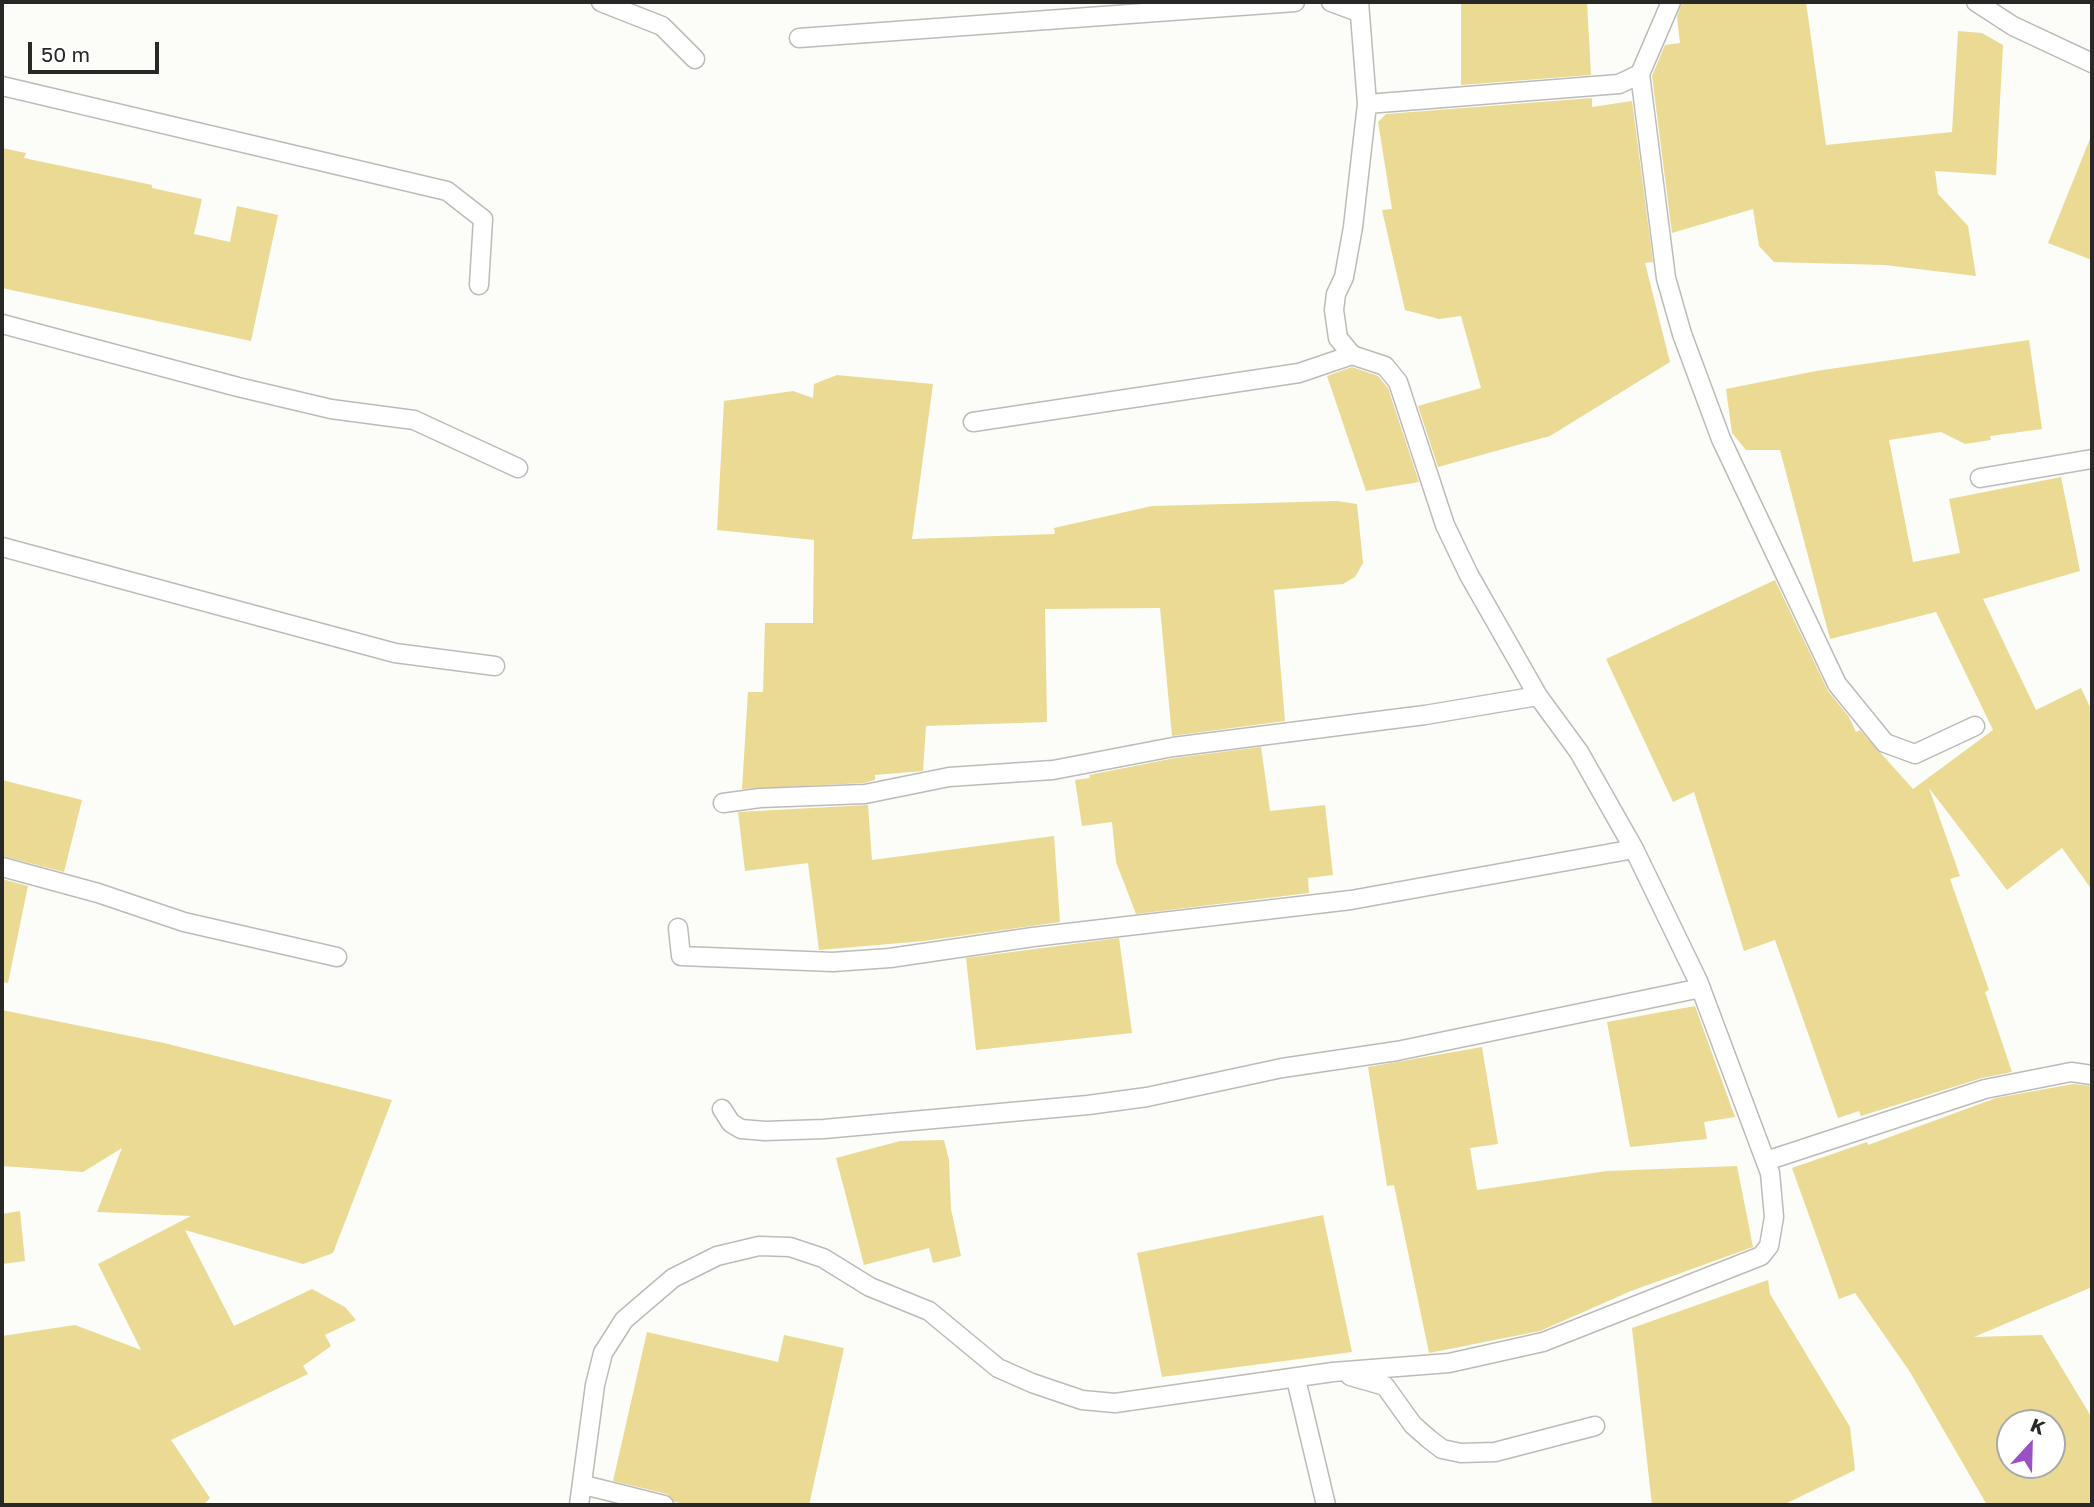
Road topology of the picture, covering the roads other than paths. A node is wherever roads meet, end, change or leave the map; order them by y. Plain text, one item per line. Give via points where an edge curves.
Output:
1 (601, 2) edge
2 (1295, 2) edge
3 (1331, 2) edge
4 (1671, 2) edge
5 (1976, 2) edge
6 (1358, 7) edge
7 (799, 38) dead end
8 (695, 60) dead end
9 (2092, 63) edge
10 (1640, 74) junction
11 (2, 86) edge
12 (1367, 104) junction
13 (478, 285) dead end
14 (2, 324) edge
15 (1352, 355) junction
16 (973, 422) dead end
17 (2092, 459) edge
18 (518, 468) dead end
19 (1980, 478) dead end
20 (2, 547) edge
21 (495, 666) dead end
22 (1538, 696) junction
23 (1975, 726) dead end
24 (723, 803) dead end
25 (1634, 849) junction
26 (2, 867) edge
27 (678, 928) dead end
28 (337, 957) dead end
29 (1700, 988) junction
30 (2092, 1075) edge
31 (722, 1109) dead end
32 (1766, 1161) junction
33 (1333, 1372) junction
34 (1296, 1379) junction
35 (1595, 1426) dead end
36 (584, 1485) junction
37 (579, 1505) edge
38 (664, 1505) edge
39 (1326, 1505) edge

1 - 8 street via 662,26
2 - 7 street
3 - 6 street
4 - 10 street
5 - 9 street via 2013,26
6 - 12 street
10 - 12 street via 1619,84
10 - 23 street via 1666,278 1682,334 1721,439 1838,684 1885,743 1901,750 1915,754
11 - 13 street via 447,191 483,219
12 - 15 street via 1353,227 1334,310 1338,338
14 - 18 street via 331,409 414,420
15 - 16 street via 1299,373
15 - 22 street via 1385,366 1398,382 1445,525
17 - 19 street
20 - 21 street via 395,653
22 - 24 street via 1173,747 1053,770 949,777 864,794
22 - 25 street via 1579,752
25 - 27 street via 1351,900 891,958 833,962 681,956
25 - 29 street
26 - 28 street via 184,922
29 - 31 street via 1397,1051 1100,1103 765,1132 741,1129
29 - 32 street
30 - 32 street via 2071,1072 1984,1089
32 - 33 street via 1774,1217 1769,1246 1761,1256 1543,1342 1449,1363
33 - 34 street
33 - 35 street via 1385,1386 1413,1425 1442,1449 1461,1453 1495,1452
34 - 36 street via 1115,1403 1082,1400 998,1367 929,1311 870,1287 823,1258 790,1247 759,1246 717,1256 673,1278 624,1320 603,1353 595,1385
34 - 39 street
36 - 37 street
36 - 38 street

